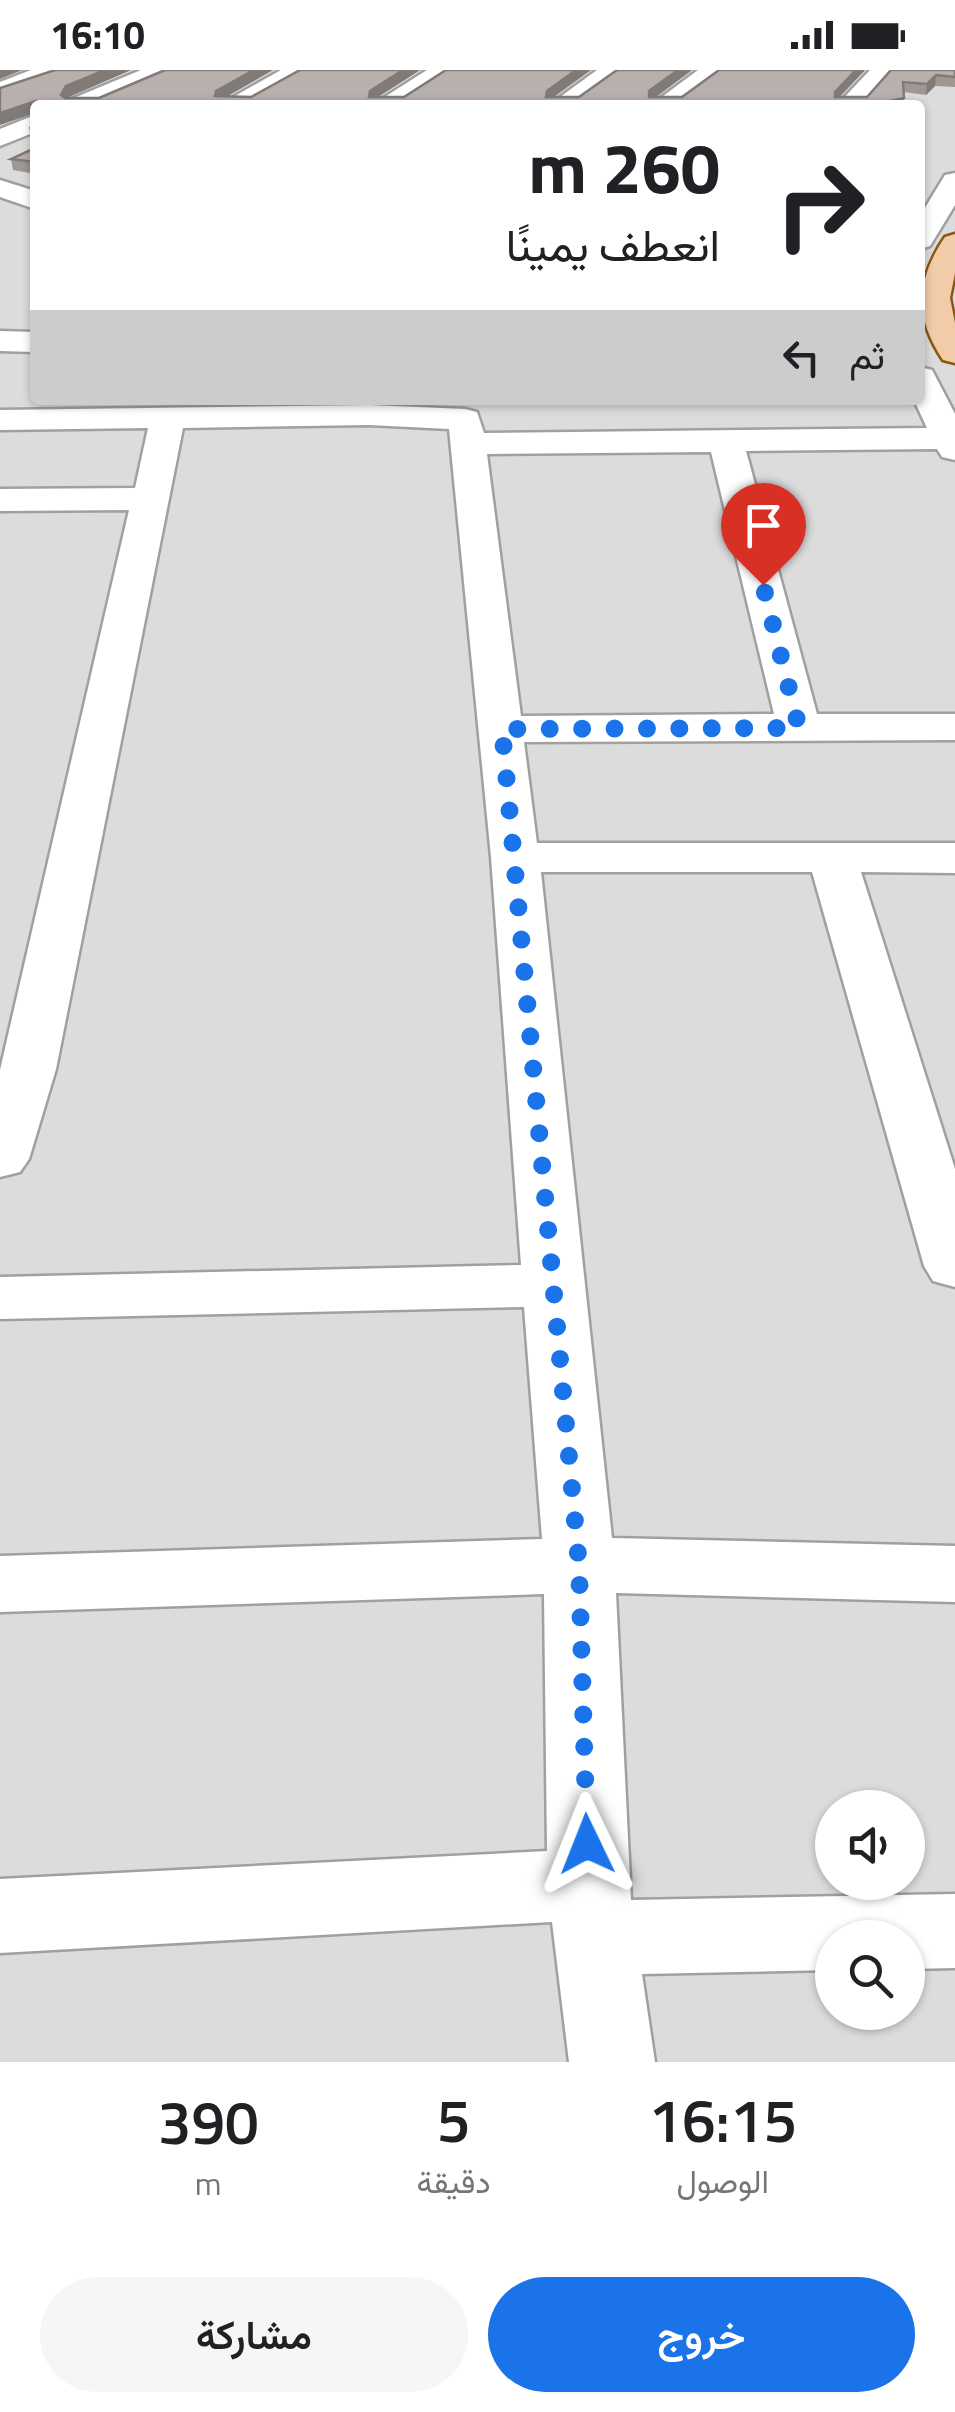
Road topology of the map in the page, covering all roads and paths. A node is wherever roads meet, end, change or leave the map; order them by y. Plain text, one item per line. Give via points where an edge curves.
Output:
1 (53, 70) edge
2 (161, 70) edge
3 (300, 70) edge
4 (444, 70) edge
5 (614, 70) edge
6 (714, 70) edge
7 (883, 70) edge
8 (4, 86) edge
9 (90, 100) edge
10 (241, 100) edge
11 (393, 100) edge
12 (569, 100) edge
13 (670, 100) edge
14 (855, 100) edge
15 (30, 125) edge
16 (0, 138) edge
17 (0, 188) edge
18 (940, 191) edge
19 (30, 199) edge
20 (930, 233) edge
21 (955, 243) edge
22 (0, 342) edge
23 (30, 342) edge
24 (955, 353) edge
25 (925, 388) edge
26 (168, 418) junction
27 (0, 420) edge
28 (473, 421) edge
29 (726, 442) junction
30 (952, 444) edge
31 (150, 499) junction
32 (0, 500) edge
33 (955, 727) edge
34 (799, 728) junction
35 (502, 729) junction
36 (514, 856) junction
37 (832, 858) junction
38 (955, 858) edge
39 (14, 1068) edge
40 (0, 1159) edge
41 (955, 1266) edge
42 (553, 1285) junction
43 (0, 1298) edge
44 (579, 1565) junction
45 (955, 1574) edge
46 (0, 1584) edge
47 (593, 1911) junction
48 (0, 1916) edge
49 (955, 1931) edge
50 (612, 2062) edge

1 - 8 street
2 - 9 street
3 - 10 street
4 - 11 street
5 - 12 street
6 - 13 street
7 - 14 street
15 - 16 street
17 - 19 street
18 - 20 street
21 - 24 main road via 935,281 932,307
22 - 23 street
25 - 30 street
26 - 27 street
26 - 28 street
26 - 31 street
28 - 29 street
28 - 35 street
29 - 30 street
29 - 34 street
31 - 32 street
31 - 39 street
33 - 34 street
34 - 35 street
35 - 36 street
36 - 37 street
36 - 42 street
37 - 38 street
37 - 41 street
39 - 40 street
42 - 43 street
42 - 44 street
44 - 45 street
44 - 46 street
44 - 47 street
47 - 48 street
47 - 49 street
47 - 50 street

